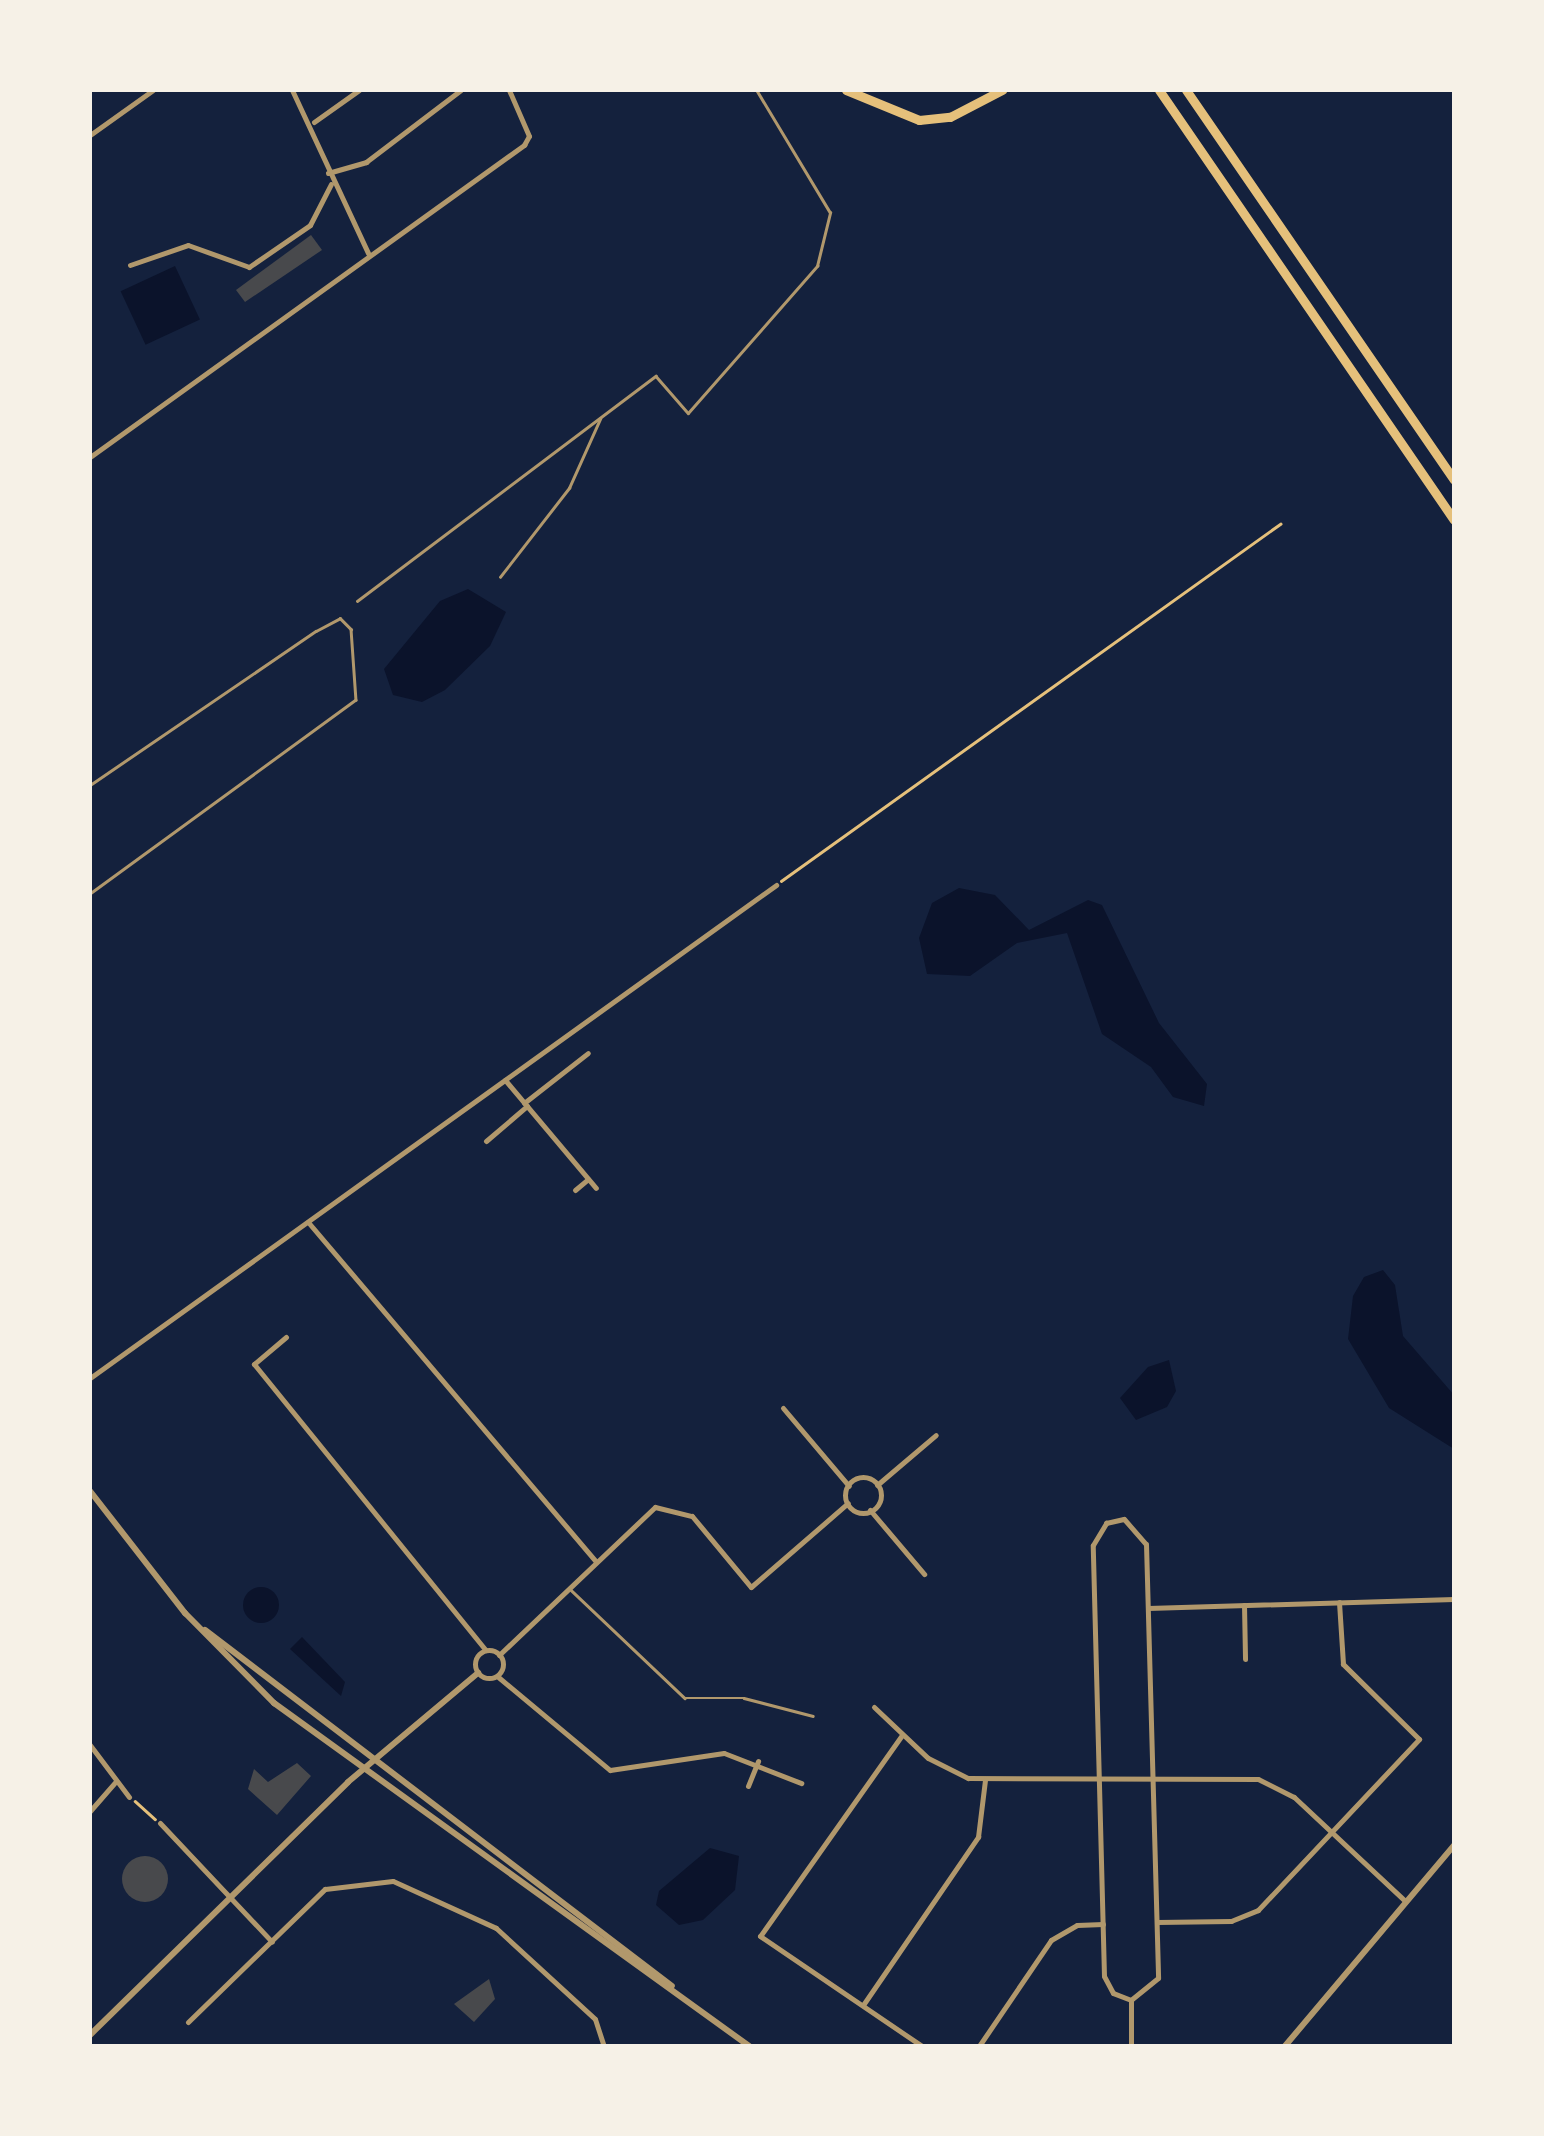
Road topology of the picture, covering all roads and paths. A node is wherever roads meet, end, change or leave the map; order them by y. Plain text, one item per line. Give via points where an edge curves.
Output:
1 (153, 90) edge
2 (292, 90) edge
3 (359, 90) edge
4 (461, 90) edge
5 (508, 90) edge
6 (756, 90) edge
7 (846, 90) edge
8 (1002, 90) edge
9 (1159, 90) edge
10 (1186, 90) edge
11 (314, 122) junction
12 (90, 135) edge
13 (328, 174) junction
14 (332, 184) junction
15 (368, 253) junction
16 (130, 264) dead end
17 (602, 417) junction
18 (90, 457) edge
19 (1454, 480) edge
20 (1454, 520) edge
21 (1280, 524) dead end
22 (500, 577) dead end
23 (357, 601) dead end
24 (90, 786) edge
25 (776, 885) joint
26 (90, 894) edge
27 (588, 1054) dead end
28 (504, 1080) junction
29 (526, 1105) junction
30 (486, 1141) dead end
31 (588, 1179) junction
32 (596, 1188) dead end
33 (575, 1190) dead end
34 (308, 1222) junction
35 (286, 1337) dead end
36 (90, 1378) edge
37 (783, 1408) dead end
38 (936, 1435) dead end
39 (877, 1485) junction
40 (850, 1486) junction
41 (90, 1491) edge
42 (848, 1504) junction
43 (870, 1510) junction
44 (594, 1562) junction
45 (924, 1574) dead end
46 (568, 1587) junction
47 (1454, 1599) edge
48 (1339, 1602) junction
49 (1244, 1605) junction
50 (1148, 1608) junction
51 (185, 1613) junction
52 (486, 1650) junction
53 (500, 1654) junction
54 (1245, 1659) dead end
55 (478, 1673) junction
56 (497, 1676) junction
57 (874, 1707) dead end
58 (813, 1716) dead end
59 (902, 1735) junction
60 (90, 1744) edge
61 (375, 1760) junction
62 (758, 1761) junction
63 (362, 1770) junction
64 (1152, 1776) junction
65 (1098, 1778) junction
66 (985, 1780) junction
67 (116, 1781) junction
68 (801, 1783) dead end
69 (748, 1786) dead end
70 (129, 1796) joint
71 (90, 1812) edge
72 (160, 1823) joint
73 (1331, 1832) junction
74 (1454, 1845) edge
75 (228, 1899) junction
76 (1405, 1901) junction
77 (1157, 1922) junction
78 (1103, 1924) junction
79 (272, 1942) junction
80 (1131, 2000) junction
81 (862, 2006) junction
82 (712, 2018) junction
83 (188, 2022) dead end
84 (90, 2035) edge
85 (604, 2046) edge
86 (749, 2046) edge
87 (922, 2046) edge
88 (979, 2046) edge
89 (1130, 2046) edge
90 (1285, 2046) edge

1 - 12 street
2 - 11 street
3 - 11 street
4 - 13 street via 366,162
5 - 15 street via 530,136 524,145
6 - 17 lane via 822,194 828,246 688,413 656,376
7 - 8 highway via 919,120 950,117
9 - 20 highway
10 - 19 highway
11 - 13 street
13 - 14 street
14 - 15 street
14 - 16 street via 310,225 249,267 188,245
15 - 18 street
17 - 22 lane via 569,488
17 - 23 lane
21 - 25 path
24 - 26 lane via 316,631 340,618 351,629 356,700
25 - 28 street
27 - 29 street
28 - 29 street
28 - 34 street
29 - 30 street
29 - 31 street
31 - 32 street
31 - 33 street
34 - 36 street
34 - 44 street
35 - 52 street via 254,1364
37 - 40 street
38 - 39 street
39 - 40 street via 866,1472
39 - 43 street via 886,1496
40 - 42 street via 840,1494
41 - 51 street
42 - 43 street via 861,1518
42 - 44 street via 750,1586 692,1516 667,1506 642,1514
43 - 45 street
44 - 46 street
46 - 53 street
46 - 58 lane via 685,1698 744,1698
47 - 48 street
48 - 49 street
48 - 73 street via 1344,1664 1420,1739
49 - 50 street
49 - 54 street
50 - 64 street
50 - 65 street via 1144,1535 1124,1519 1106,1522 1093,1545
51 - 61 street
51 - 63 street via 274,1704
52 - 53 street
52 - 55 street
53 - 56 street
55 - 56 street
55 - 61 street
56 - 62 street via 610,1770 640,1772 706,1754
57 - 59 street
59 - 66 street via 947,1771
59 - 81 street via 760,1936
60 - 67 street
61 - 63 street
61 - 82 street
62 - 68 street
62 - 69 street
63 - 75 street
63 - 82 street
64 - 65 street
64 - 73 street via 1258,1779
64 - 77 street
65 - 66 street
65 - 78 street
66 - 81 street via 978,1837
67 - 70 street
67 - 71 street
70 - 72 path
72 - 75 street
73 - 76 street
73 - 77 street via 1247,1917
74 - 76 street
75 - 79 street
75 - 84 street
76 - 90 street
77 - 80 street via 1158,1978
78 - 80 street via 1107,1985
78 - 88 street via 1077,1925 1050,1940
79 - 83 street
79 - 85 street via 325,1889 407,1883 496,1928 595,2019
80 - 89 street
81 - 87 street
82 - 86 street

